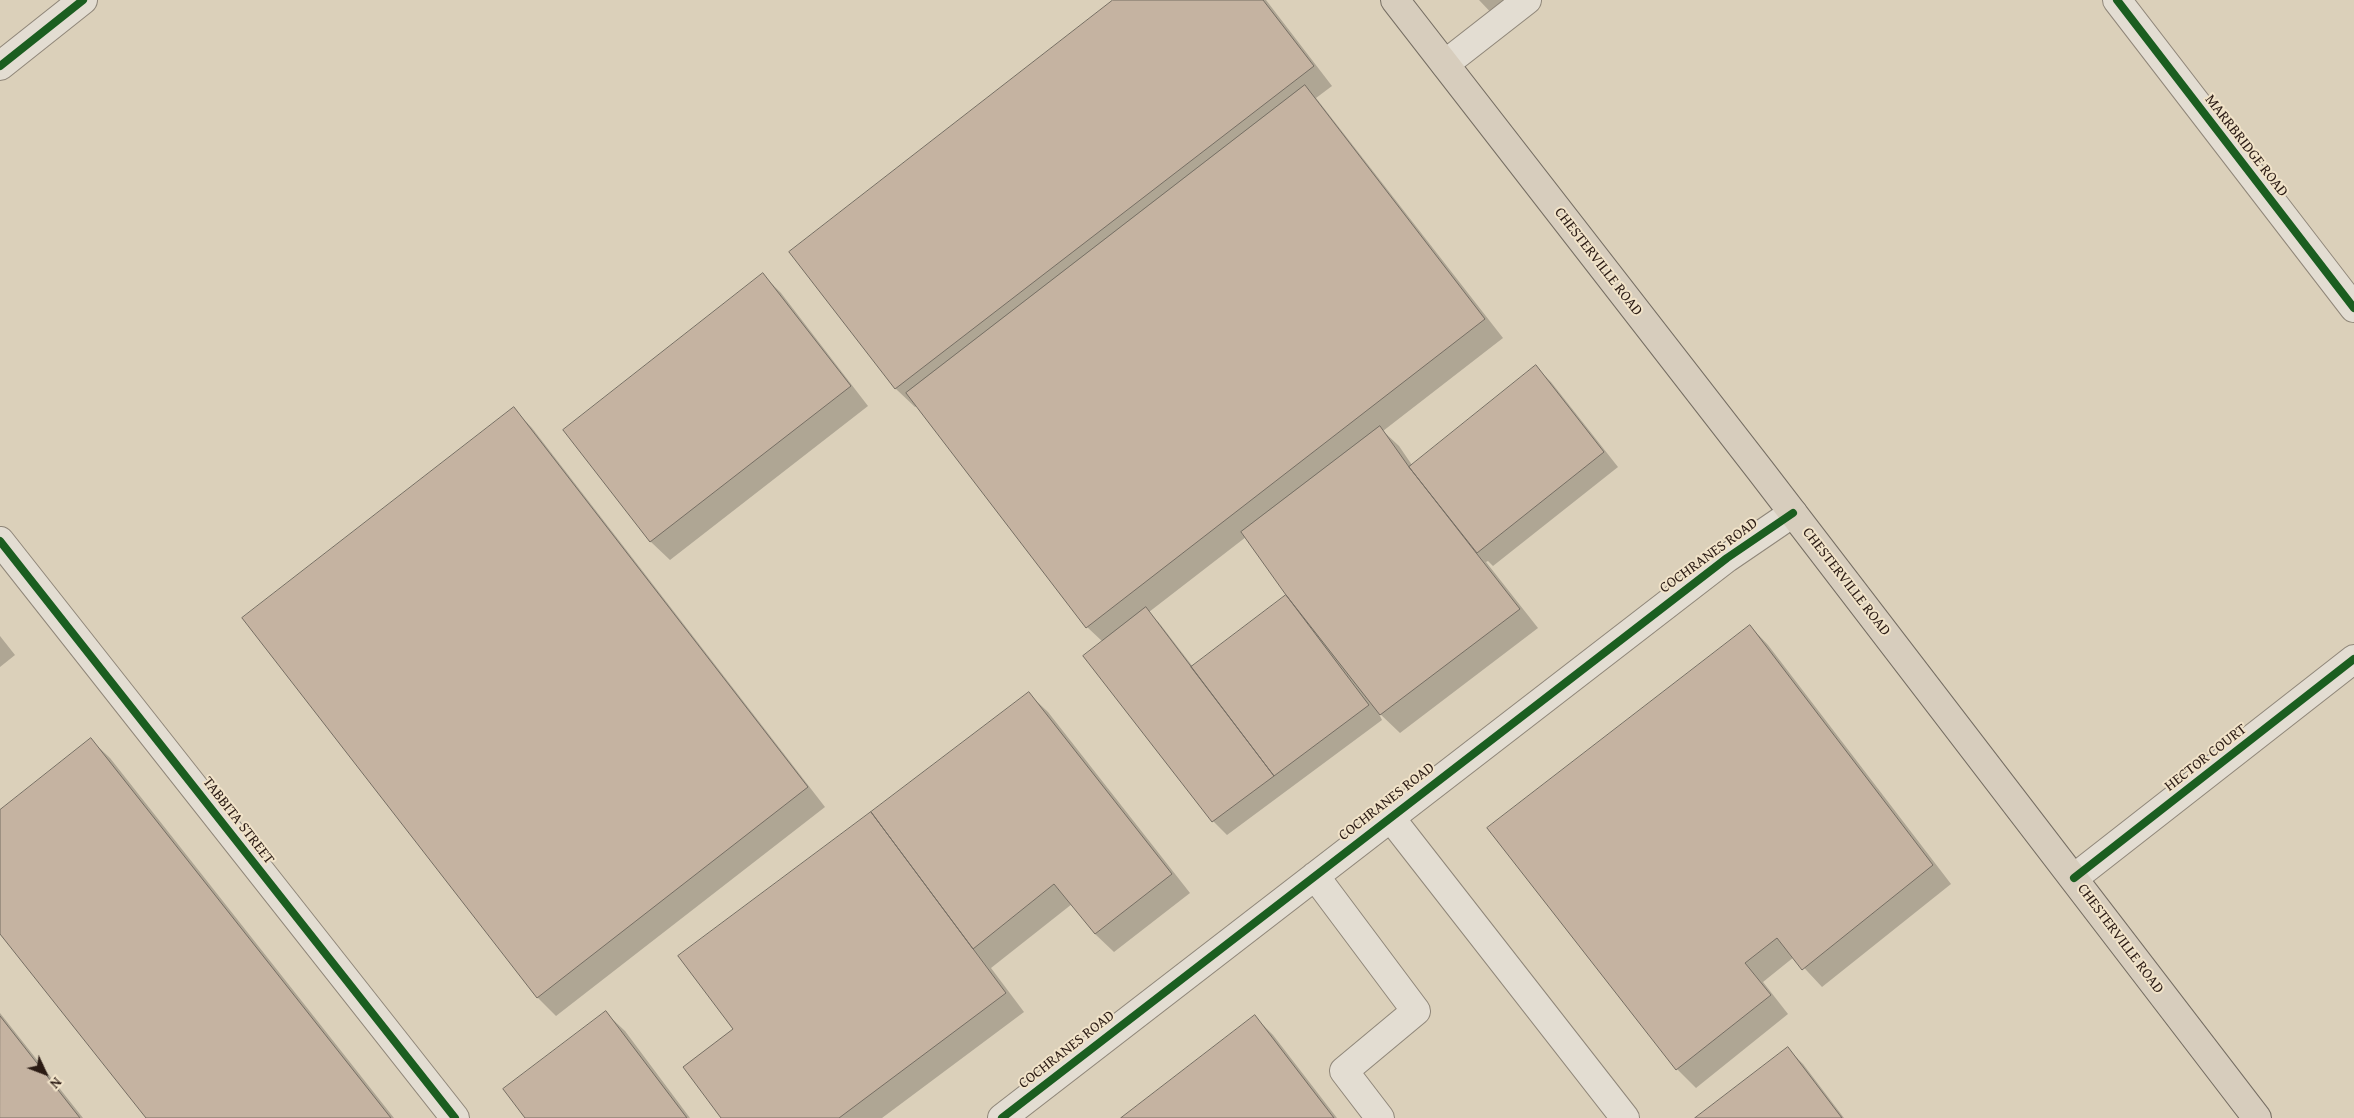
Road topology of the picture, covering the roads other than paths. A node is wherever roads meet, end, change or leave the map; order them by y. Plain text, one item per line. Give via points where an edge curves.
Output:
1 (83, 0) edge
2 (1395, 0) edge
3 (1527, 0) edge
4 (2117, 0) edge
5 (1445, 64) junction
6 (0, 66) edge
7 (2354, 308) edge
8 (1793, 513) junction
9 (0, 541) edge
10 (2354, 659) edge
11 (1390, 817) junction
12 (1315, 876) junction
13 (2074, 878) junction
14 (455, 1118) edge
15 (1002, 1118) edge
16 (1380, 1118) edge
17 (1625, 1118) edge
18 (2257, 1118) edge

1 - 6 street
2 - 5 main road, CHESTERVILLE ROAD
3 - 5 street
4 - 7 street, MARRBRIDGE ROAD
5 - 8 main road, CHESTERVILLE ROAD
8 - 11 street, COCHRANES ROAD via 1727,558
8 - 13 main road, CHESTERVILLE ROAD
9 - 14 street, TABBITA STREET
10 - 13 street, HECTOR COURT
11 - 12 street, COCHRANES ROAD
11 - 17 street
12 - 15 street, COCHRANES ROAD
12 - 16 street via 1416,1011 1344,1071
13 - 18 main road, CHESTERVILLE ROAD

